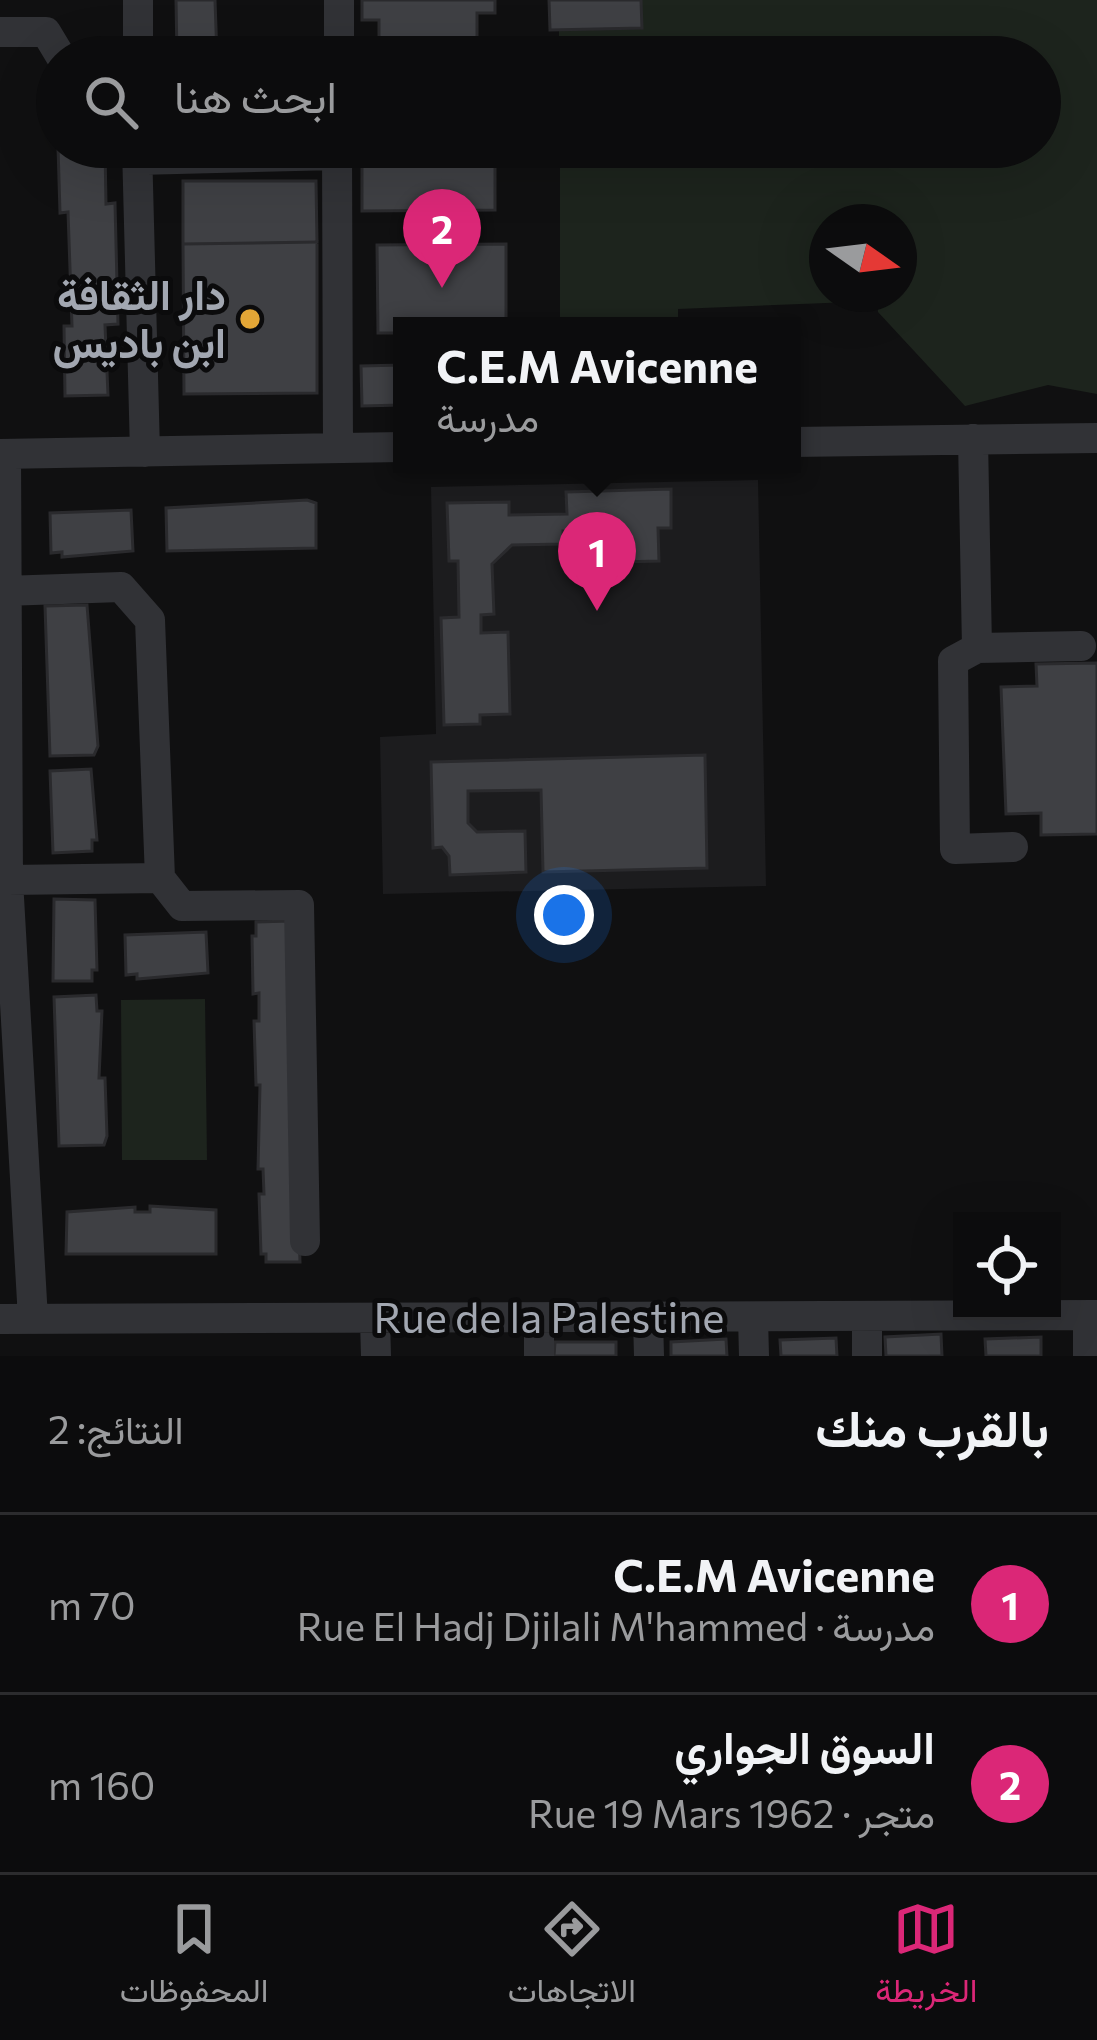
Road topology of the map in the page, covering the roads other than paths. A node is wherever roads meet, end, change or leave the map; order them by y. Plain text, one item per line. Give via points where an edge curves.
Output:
1 (46, 0) edge
2 (139, 0) edge
3 (339, 0) edge
4 (0, 32) edge
5 (52, 36) edge
6 (138, 36) edge
7 (339, 36) edge
8 (36, 40) edge
9 (137, 168) edge
10 (337, 168) edge
11 (1097, 438) edge
12 (973, 440) junction
13 (801, 442) edge
14 (393, 447) edge
15 (338, 448) junction
16 (145, 452) junction
17 (3, 454) edge
18 (4, 591) junction
19 (1081, 646) dead end
20 (977, 649) junction
21 (1013, 848) dead end
22 (160, 878) junction
23 (8, 880) junction
24 (12, 1178) edge
25 (305, 1241) dead end
26 (1093, 1316) edge
27 (753, 1317) junction
28 (648, 1318) junction
29 (867, 1318) junction
30 (0, 1319) edge
31 (33, 1319) junction
32 (539, 1319) junction
33 (375, 1320) junction
34 (376, 1356) edge
35 (539, 1356) edge
36 (649, 1356) edge
37 (754, 1356) edge
38 (867, 1356) edge
39 (1088, 1356) edge

1 - 5 street
2 - 6 street
3 - 7 street
4 - 8 street
9 - 16 street
10 - 15 street
11 - 12 street
12 - 13 street
12 - 20 street
14 - 15 street
15 - 16 street
16 - 17 street
17 - 18 street
18 - 22 street via 121,587 150,620
18 - 23 street
19 - 20 street
20 - 21 street via 953,661 956,849
22 - 23 street
22 - 25 street via 182,906 298,905
23 - 24 street
24 - 31 street
26 - 29 street, Rue de la Palestine
26 - 39 street
27 - 28 street, Rue de la Palestine
27 - 29 street, Rue de la Palestine
27 - 37 street
28 - 32 street, Rue de la Palestine
28 - 36 street
29 - 38 street
30 - 31 street, Rue de la Palestine
31 - 33 street, Rue de la Palestine
32 - 33 street, Rue de la Palestine
32 - 35 street
33 - 34 street

